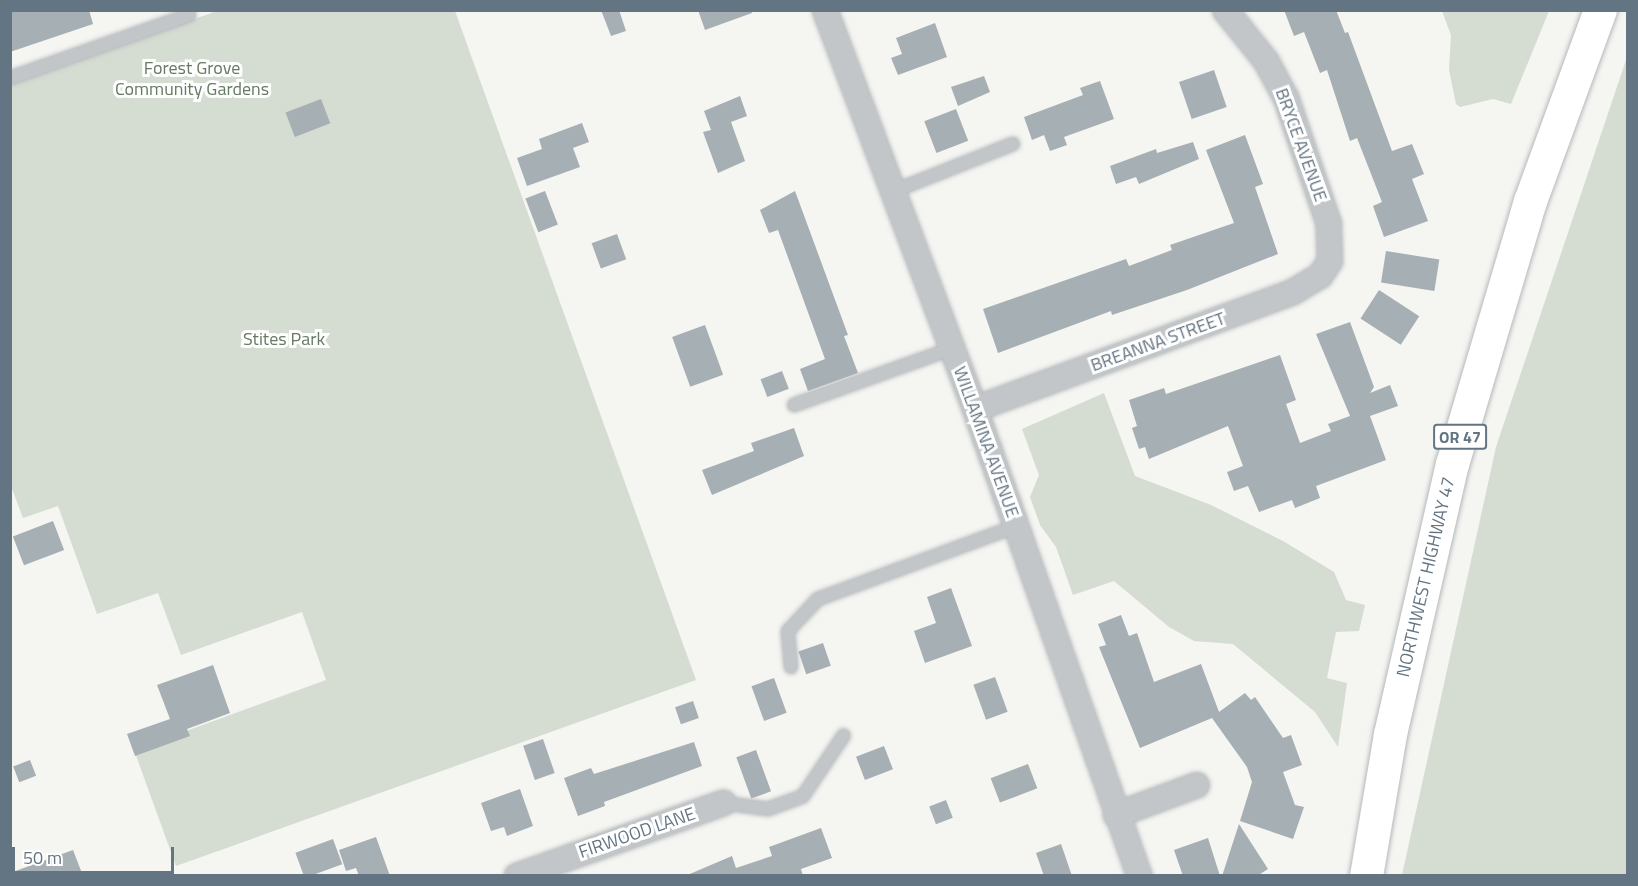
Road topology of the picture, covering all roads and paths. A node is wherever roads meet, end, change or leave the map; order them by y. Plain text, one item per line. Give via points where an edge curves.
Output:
1 (825, 10) edge
2 (1225, 10) edge
3 (1600, 10) edge
4 (189, 15) dead end
5 (10, 78) edge
6 (1013, 144) dead end
7 (894, 191) junction
8 (1330, 261) joint
9 (953, 348) junction
10 (794, 405) dead end
11 (975, 409) junction
12 (1016, 526) junction
13 (791, 667) dead end
14 (844, 735) dead end
15 (1197, 785) dead end
16 (723, 803) joint
17 (1116, 815) junction
18 (517, 876) edge
19 (1139, 876) edge
20 (1366, 876) edge

1 - 7 street, WILLAMINA AVENUE
2 - 8 street, BRYCE AVENUE via 1266,61 1286,98 1329,224
3 - 20 main road, NORTHWEST HIGHWAY 47 / OR 47 via 1530,201 1458,442 1392,722
4 - 5 lane
6 - 7 lane
7 - 9 street, WILLAMINA AVENUE
8 - 11 street, BREANNA STREET via 1320,276 1293,292
9 - 10 lane
9 - 11 street, WILLAMINA AVENUE
11 - 12 street, WILLAMINA AVENUE
12 - 13 lane via 818,599 788,631
12 - 17 street, WILLAMINA AVENUE
14 - 16 lane via 803,796 768,809
15 - 17 street
16 - 18 street, FIRWOOD LANE
17 - 19 street, WILLAMINA AVENUE

